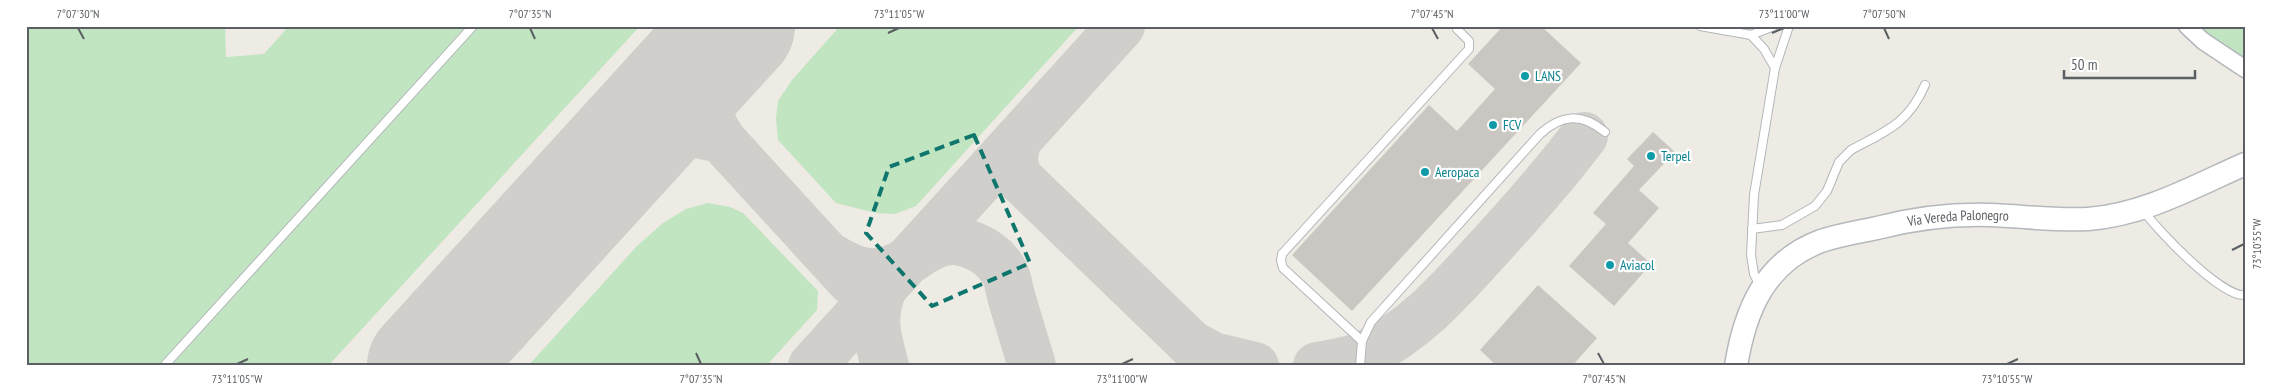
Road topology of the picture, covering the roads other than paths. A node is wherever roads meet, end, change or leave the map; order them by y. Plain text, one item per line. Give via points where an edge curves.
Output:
1 (474, 26) edge
2 (1700, 26) edge
3 (1774, 26) edge
4 (1789, 26) edge
5 (2187, 26) edge
6 (1457, 29) dead end
7 (1751, 35) junction
8 (1775, 68) junction
9 (2245, 69) edge
10 (1925, 85) dead end
11 (1605, 132) dead end
12 (2245, 164) edge
13 (2142, 208) junction
14 (1752, 229) junction
15 (1761, 288) junction
16 (2245, 295) edge
17 (1362, 340) junction
18 (1360, 357) junction
19 (164, 366) edge
20 (1354, 366) edge
21 (1360, 366) edge
22 (1736, 366) edge

1 - 19 lane
2 - 7 lane
3 - 7 lane
4 - 8 lane
5 - 9 street via 2203,41
6 - 17 lane via 1469,41 1469,50 1282,254 1283,268
7 - 8 lane
8 - 14 lane via 1754,195
10 - 14 lane via 1917,104 1904,118 1844,156 1828,191 1814,206 1782,225
11 - 17 lane via 1595,124 1576,118 1551,124 1371,322
12 - 13 street, Vía Vereda Palonegro
13 - 15 street, Vía Vereda Palonegro via 2089,219 1987,214 1889,225 1821,241 1802,250
13 - 16 lane via 2153,224 2218,286 2238,296
14 - 15 lane via 1752,265
15 - 22 street, Vía Vereda Palonegro via 1746,322
17 - 18 lane
18 - 20 lane
18 - 21 lane

